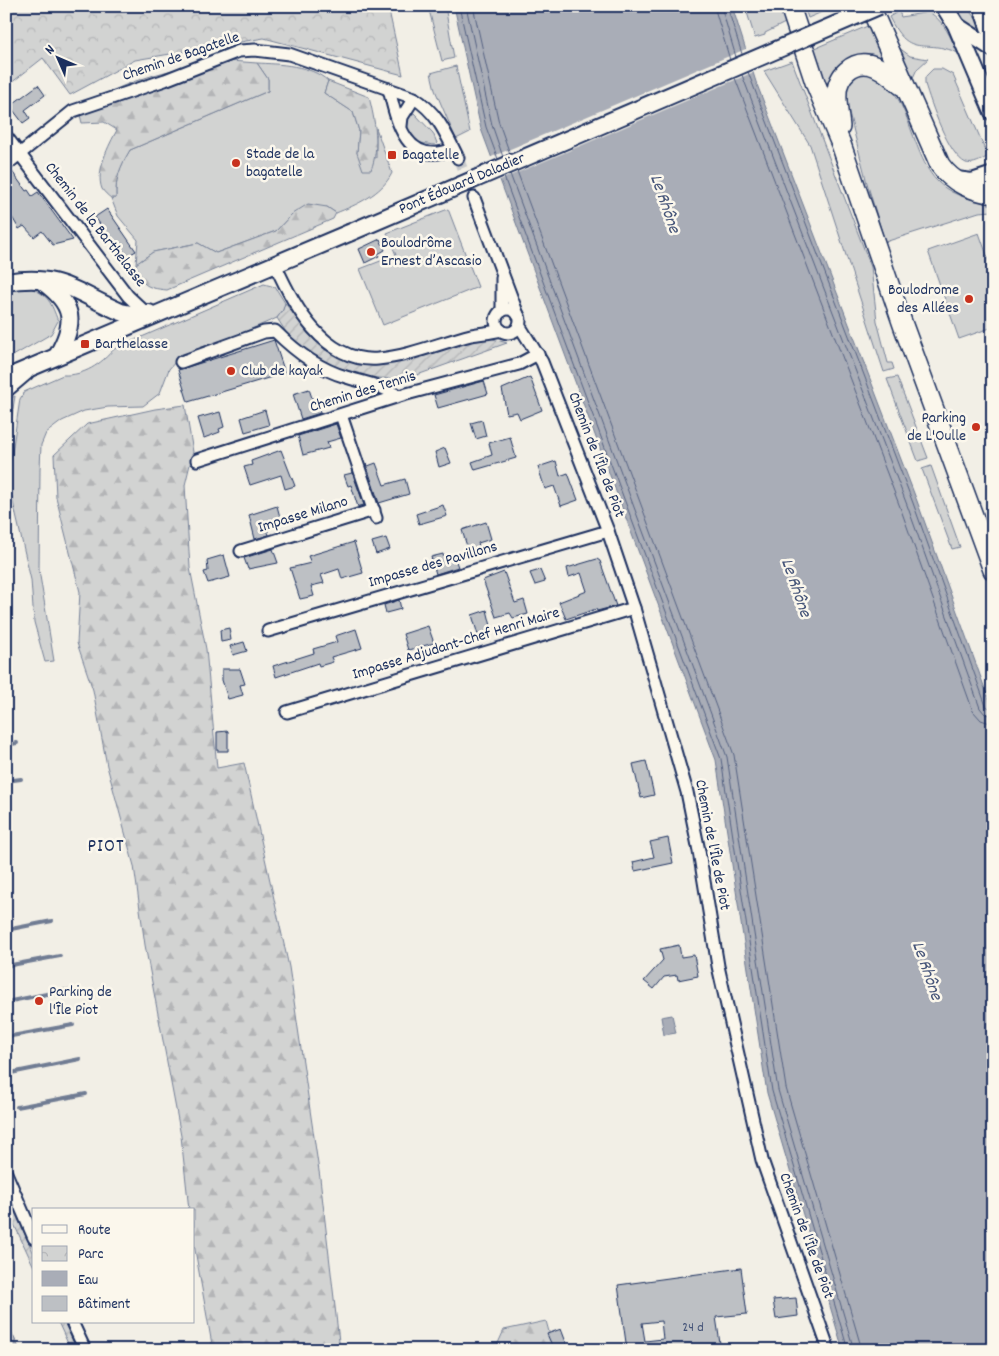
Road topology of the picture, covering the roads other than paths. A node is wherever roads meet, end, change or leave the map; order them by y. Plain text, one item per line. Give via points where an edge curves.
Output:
1 (790, 6) edge
2 (884, 6) edge
3 (944, 6) edge
4 (872, 8) edge
5 (976, 8) edge
6 (956, 25) junction
7 (990, 27) edge
8 (993, 40) edge
9 (993, 49) edge
10 (904, 87) junction
11 (390, 89) junction
12 (414, 98) junction
13 (993, 112) edge
14 (400, 126) junction
15 (6, 136) edge
16 (841, 144) junction
17 (20, 155) junction
18 (6, 165) edge
19 (993, 175) edge
20 (954, 180) junction
21 (993, 194) edge
22 (474, 198) tunnel mouth
23 (275, 264) junction
24 (501, 266) junction
25 (39, 279) junction
26 (6, 282) edge
27 (152, 313) junction
28 (500, 314) junction
29 (518, 320) junction
30 (504, 331) junction
31 (472, 334) junction
32 (538, 354) junction
33 (57, 356) junction
34 (181, 362) dead end
35 (32, 366) junction
36 (6, 378) edge
37 (6, 389) edge
38 (399, 396) junction
39 (341, 415) junction
40 (197, 460) dead end
41 (608, 530) junction
42 (241, 551) dead end
43 (993, 570) edge
44 (634, 608) junction
45 (268, 630) dead end
46 (287, 712) dead end
47 (6, 1173) edge
48 (32, 1233) edge
49 (73, 1324) edge
50 (85, 1350) edge
51 (830, 1350) edge

1 - 16 main road via 816,85
2 - 4 main road, Pont Édouard Daladier, bridge
3 - 6 main road
4 - 10 main road
4 - 23 main road, Pont Édouard Daladier, bridge
5 - 7 street
6 - 9 street
6 - 13 main road
7 - 8 street
10 - 16 main road via 882,68 872,65 863,63 846,72 837,91
10 - 20 main road via 933,155
11 - 12 street, Chemin de Bagatelle
11 - 14 street
11 - 17 street, Chemin de Bagatelle via 289,54 239,51 73,111
12 - 14 street
12 - 14 street, Chemin de Bagatelle via 442,125 456,154 416,150
15 - 17 street, Chemin de la Barthelasse
16 - 43 main road
17 - 18 street, Chemin de Bagatelle
17 - 27 street, Chemin de la Barthelasse via 128,296
19 - 20 main road via 972,182
20 - 21 main road via 971,190
22 - 24 street, Chemin de l'Île de Piot
23 - 27 main road, Pont Édouard Daladier
23 - 31 street via 305,320 324,339 354,355 376,359 397,356
24 - 28 street
24 - 29 street, Chemin de l'Île de Piot
25 - 26 main road
25 - 27 main road via 70,287 121,312
25 - 33 main road via 62,298 69,313 69,331
27 - 33 main road, Pont Édouard Daladier
28 - 29 street via 512,310
28 - 30 street via 497,324
28 - 31 street
29 - 30 street via 515,331
29 - 32 street, Chemin de l'Île de Piot
30 - 31 street
30 - 32 street
32 - 38 street, Chemin des Tennis via 519,364
32 - 41 street, Chemin de l'Île de Piot
33 - 35 main road, Pont Édouard Daladier
34 - 38 street via 275,331 302,355 318,364 345,377 382,386
35 - 36 main road, Pont Édouard Daladier
35 - 37 street
38 - 39 street, Chemin des Tennis
39 - 40 street, Chemin des Tennis
39 - 42 street, Impasse Milano via 375,514
41 - 44 street, Chemin de l'Île de Piot
41 - 45 street, Impasse des Pavillons
44 - 46 street, Impasse Adjudant-Chef Henri Maire
44 - 51 street, Chemin de l'Île de Piot via 687,792 718,966 762,1160
47 - 48 street
49 - 50 street

